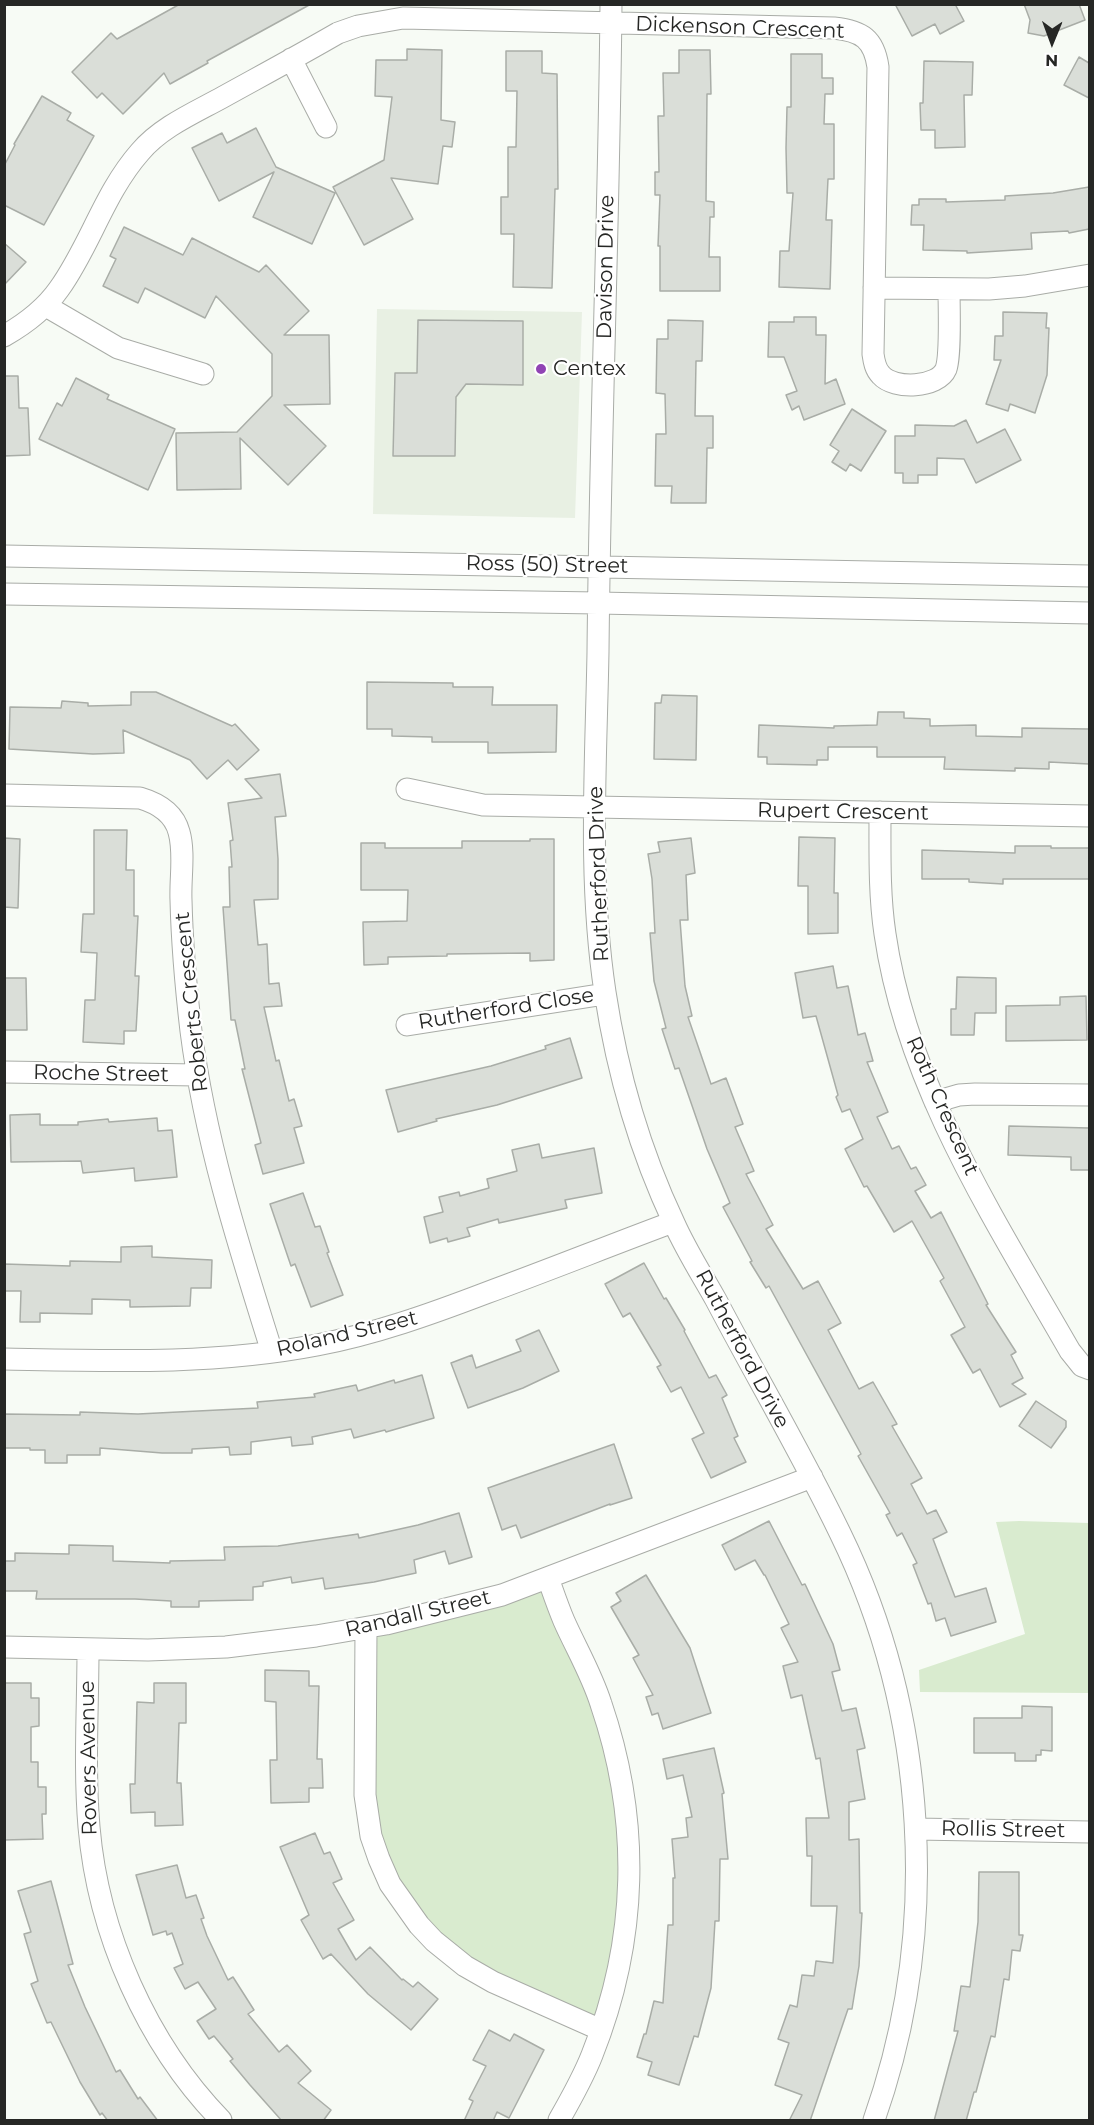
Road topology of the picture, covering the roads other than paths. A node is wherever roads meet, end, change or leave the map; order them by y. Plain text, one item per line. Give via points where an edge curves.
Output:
1 (611, 14) edge
2 (291, 59) junction
3 (326, 127) dead end
4 (1089, 275) edge
5 (873, 288) junction
6 (949, 290) junction
7 (46, 306) junction
8 (4, 336) edge
9 (203, 374) dead end
10 (4, 556) edge
11 (599, 566) junction
12 (1089, 576) edge
13 (4, 594) edge
14 (598, 603) junction
15 (1089, 613) edge
16 (407, 789) dead end
17 (4, 795) edge
18 (596, 807) junction
19 (880, 812) junction
20 (1089, 816) edge
21 (605, 994) junction
22 (407, 1025) dead end
23 (4, 1072) edge
24 (197, 1075) junction
25 (1089, 1095) edge
26 (935, 1102) junction
27 (673, 1222) junction
28 (272, 1352) junction
29 (4, 1359) edge
30 (1089, 1369) edge
31 (812, 1477) junction
32 (548, 1578) junction
33 (366, 1628) junction
34 (4, 1647) edge
35 (88, 1649) junction
36 (916, 1829) junction
37 (1089, 1832) edge
38 (601, 2030) junction
39 (221, 2121) edge
40 (559, 2121) edge
41 (874, 2121) edge

1 - 2 street via 403,18 338,33
1 - 5 street, Dickenson Crescent via 846,29 865,36 876,53 878,67
1 - 11 street, Davison Drive
2 - 3 street
2 - 7 street via 180,120 140,152 106,201 68,276
4 - 6 street via 1025,286
5 - 6 street
5 - 6 street, Dickenson Crescent via 874,363 881,376 890,382 911,384 932,382 946,368
7 - 8 street
7 - 9 street via 118,348
10 - 11 street, Ross (50) Street
11 - 12 street, Ross (50) Street
11 - 14 street, Rutherford Drive
13 - 14 street, Ross (50) Street
14 - 15 street, Ross (50) Street
14 - 18 street, Rutherford Drive
16 - 18 street, Rupert Crescent via 483,806
17 - 24 street, Roberts Crescent via 140,798 152,801 175,821 181,844 183,939
18 - 19 street, Rupert Crescent
18 - 21 street, Rutherford Drive via 595,868
19 - 20 street, Rupert Crescent
19 - 26 street, Roth Crescent via 881,899 888,952 904,1018
21 - 22 street, Rutherford Close
21 - 27 street, Rutherford Drive via 628,1096 646,1156
23 - 24 street, Roche Street
24 - 28 street, Roberts Crescent via 228,1210
25 - 26 street via 975,1094
26 - 30 street, Roth Crescent via 1003,1234 1070,1351
27 - 28 street, Roland Street via 423,1317 359,1336
27 - 31 street, Rutherford Drive
28 - 29 street, Roland Street via 144,1362
31 - 32 street, Randall Street
31 - 36 street, Rutherford Drive via 866,1593 888,1662 906,1739
32 - 33 street, Randall Street via 502,1594
32 - 38 street via 601,1703 617,1755 625,1803 629,1901 621,1959
33 - 35 street, Randall Street via 226,1647
33 - 38 street via 365,1795 371,1836 390,1884 419,1925 465,1966
34 - 35 street, Randall Street
35 - 39 street, Rovers Avenue via 87,1807 102,1899 120,1958 145,2014 187,2079
36 - 37 street, Rollis Street
36 - 41 street, Rutherford Drive via 916,1896 910,1962 893,2055
38 - 40 street

